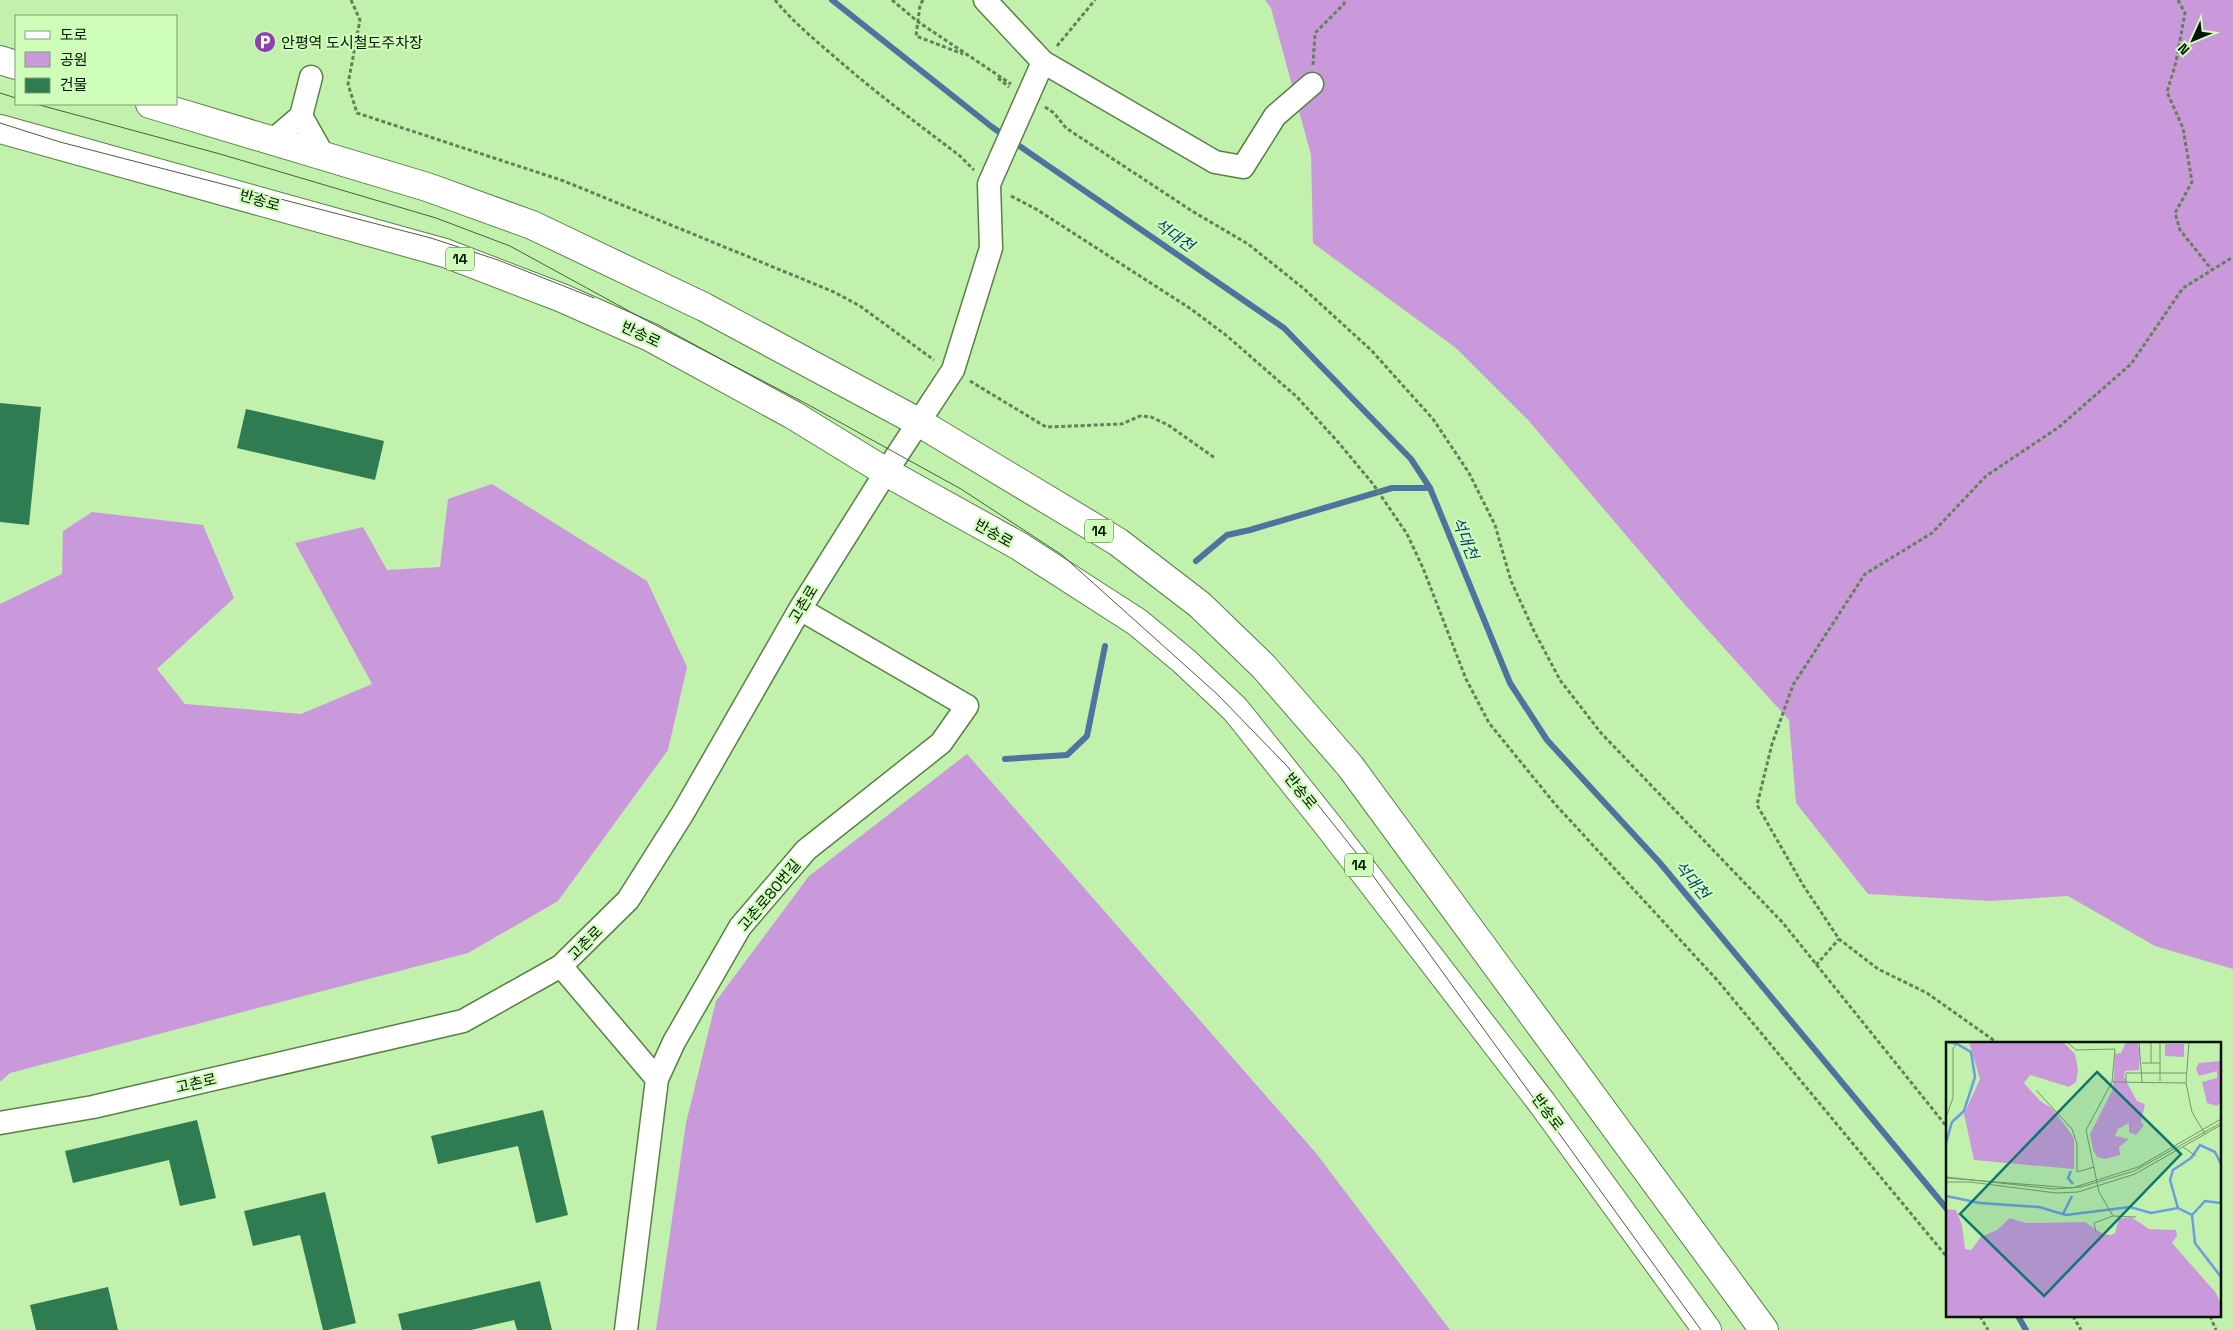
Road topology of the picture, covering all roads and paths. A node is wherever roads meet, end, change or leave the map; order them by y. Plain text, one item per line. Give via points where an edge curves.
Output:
1 (351, 0) edge
2 (775, 0) edge
3 (892, 0) edge
4 (923, 0) edge
5 (986, 0) edge
6 (1095, 0) edge
7 (1345, 0) edge
8 (2178, 0) edge
9 (0, 60) edge
10 (1043, 62) junction
11 (15, 65) edge
12 (311, 77) dead end
13 (1312, 84) joint
14 (1022, 101) junction
15 (153, 105) edge
16 (301, 116) junction
17 (0, 129) edge
18 (273, 140) junction
19 (323, 155) junction
20 (991, 178) junction
21 (2233, 257) edge
22 (2212, 270) junction
23 (953, 370) junction
24 (920, 423) junction
25 (1215, 458) dead end
26 (886, 472) junction
27 (800, 609) junction
28 (1839, 939) junction
29 (1816, 965) junction
30 (561, 966) junction
31 (1996, 1042) edge
32 (657, 1079) junction
33 (0, 1123) edge
34 (1946, 1126) edge
35 (1946, 1256) edge
36 (1981, 1318) edge
37 (2074, 1318) edge
38 (2211, 1318) edge
39 (626, 1330) edge
40 (1707, 1330) edge
41 (1764, 1330) edge
42 (1988, 1330) edge
43 (2081, 1330) edge
44 (2216, 1330) edge

1 - 23 path via 360,20 348,84 357,113 564,181 834,292 860,306 928,356
2 - 20 path via 825,50 866,84
3 - 14 path
4 - 14 path via 916,36 978,60
5 - 10 street
6 - 10 path
7 - 13 path via 1315,33
8 - 22 path via 2184,13 2167,92 2183,128 2192,182 2175,214 2180,230
9 - 11 main road
10 - 13 street via 1216,162 1243,167 1275,116
10 - 14 street
12 - 16 street
14 - 20 street
14 - 29 path via 1054,113 1066,128 1248,244 1303,288 1371,350 1432,419 1469,473 1495,525 1511,581 1560,680 1601,733 1783,923
15 - 18 main road, 14
16 - 18 street
16 - 19 street
17 - 26 main road, 반송로 / 14 via 445,253 562,298 650,337 793,415
18 - 19 main road, 14
19 - 24 main road, 14 via 532,224 704,307
20 - 23 street, 고촌로 via 991,248
20 - 35 path via 1191,308 1297,397 1373,484 1407,534 1466,679 1489,723 1555,804 1718,981
21 - 22 path
22 - 28 path via 2183,288 2130,364 2059,427 1986,476 1932,533 1865,574 1793,686 1772,744 1757,805 1803,885
23 - 24 street, 고촌로
23 - 25 path via 1046,428 1122,424 1140,416 1168,425
24 - 26 street, 고촌로
24 - 41 main road, 14 via 1118,542 1200,605 1264,667 1350,766
26 - 27 street, 고촌로
26 - 40 main road, 반송로 / 14 via 1019,546 1137,622 1235,709 1542,1103
27 - 30 street, 고촌로 via 683,813 628,900
27 - 32 street, 고촌로80번길 via 967,706 942,743 806,850 740,927 674,1042
28 - 29 path
28 - 31 path via 1878,969 1927,994
29 - 34 path
30 - 32 street
30 - 33 street, 고촌로 via 463,1021 93,1106
32 - 39 street, 고촌로80번길
36 - 42 path
37 - 43 path
38 - 44 path

